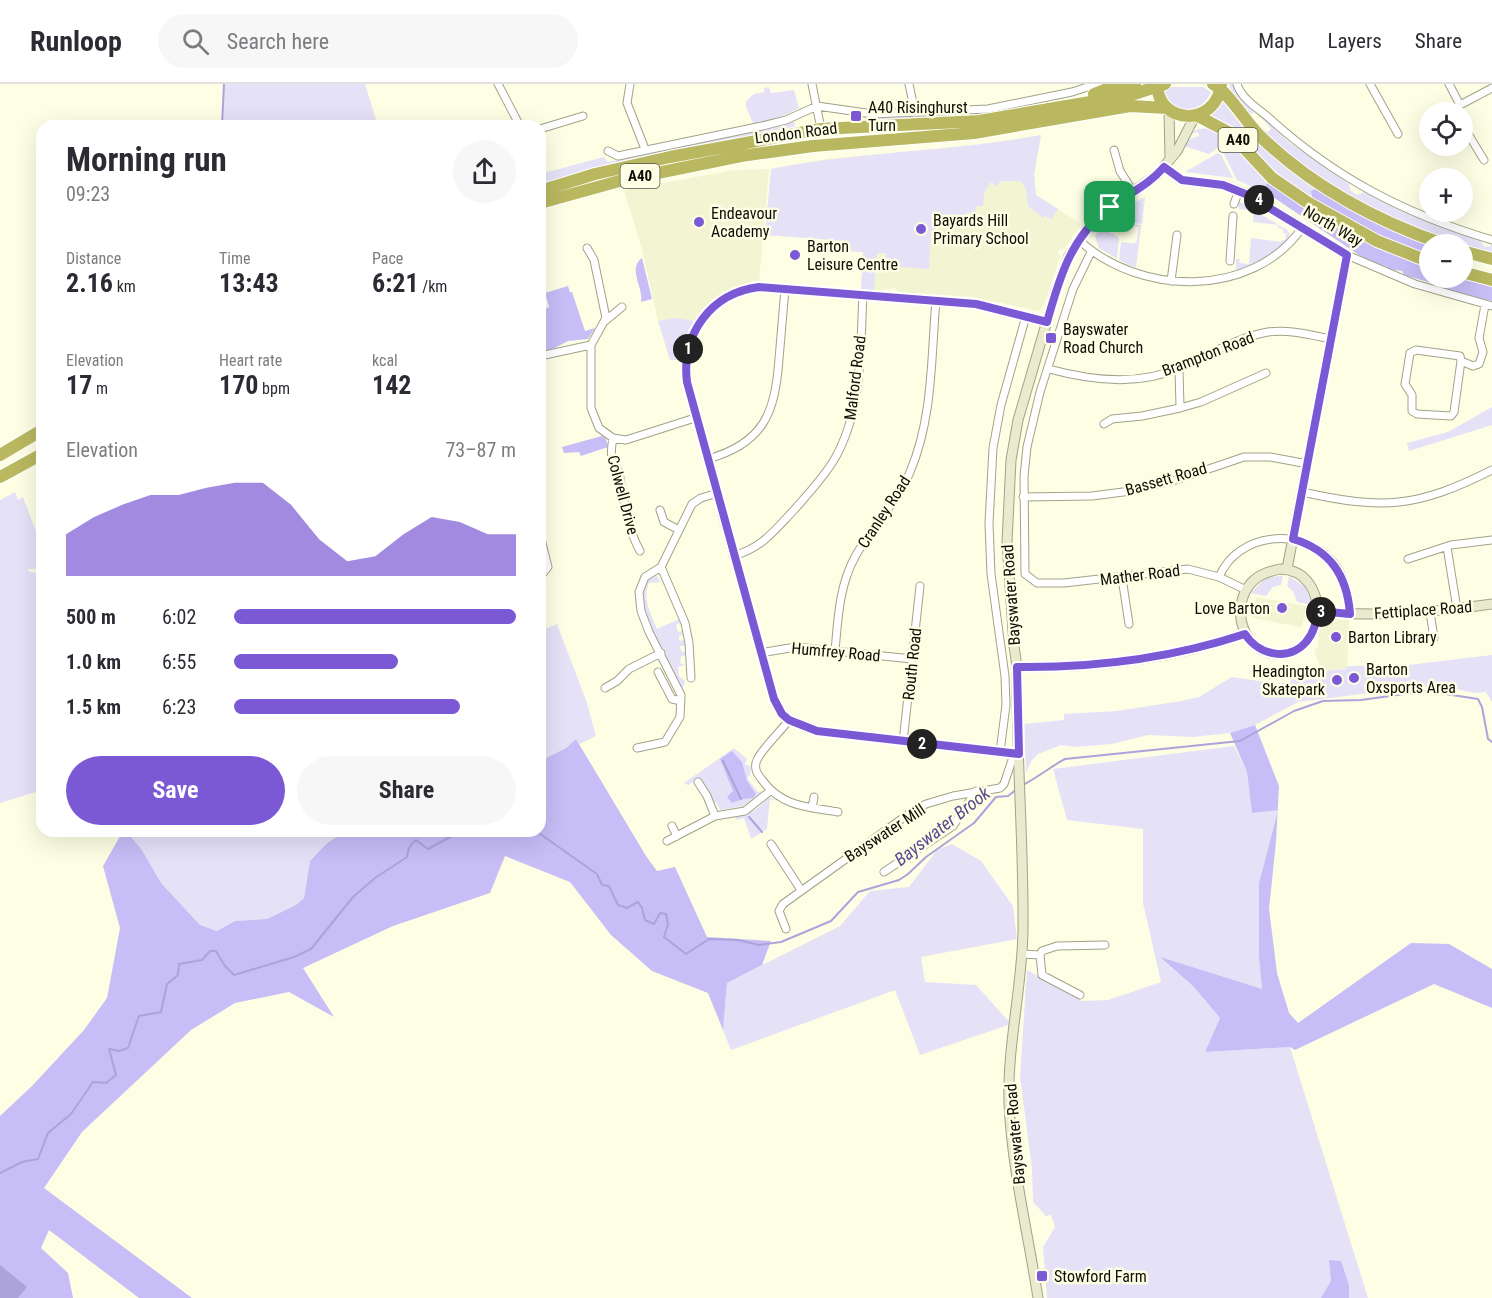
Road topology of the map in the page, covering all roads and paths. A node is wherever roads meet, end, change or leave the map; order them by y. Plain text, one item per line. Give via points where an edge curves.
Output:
1 (498, 84) edge
2 (630, 84) edge
3 (812, 84) edge
4 (909, 84) edge
5 (1237, 84) edge
6 (1370, 84) edge
7 (1449, 84) edge
8 (1127, 85) edge
9 (1160, 85) edge
10 (1218, 85) edge
11 (1492, 88) edge
12 (1101, 90) edge
13 (1459, 102) edge
14 (1466, 102) edge
15 (817, 106) junction
16 (1168, 108) junction
17 (915, 113) junction
18 (583, 116) dead end
19 (1196, 116) junction
20 (518, 120) edge
21 (546, 127) edge
22 (821, 129) junction
23 (1398, 134) dead end
24 (1473, 142) edge
25 (645, 149) junction
26 (1114, 150) dead end
27 (608, 151) dead end
28 (1484, 160) dead end
29 (1167, 163) junction
30 (546, 189) edge
31 (1239, 190) junction
32 (1134, 193) junction
33 (546, 200) edge
34 (1234, 204) dead end
35 (1233, 216) dead end
36 (1302, 228) junction
37 (1177, 234) dead end
38 (1419, 234) edge
39 (1079, 240) junction
40 (1492, 240) edge
41 (587, 248) dead end
42 (1091, 252) junction
43 (1473, 254) edge
44 (1347, 255) junction
45 (603, 257) dead end
46 (1419, 258) edge
47 (1492, 259) edge
48 (594, 260) junction
49 (1230, 261) dead end
50 (1473, 275) edge
51 (1492, 280) edge
52 (1171, 281) junction
53 (785, 289) junction
54 (863, 295) junction
55 (936, 300) junction
56 (1489, 306) edge
57 (622, 307) dead end
58 (1026, 316) junction
59 (605, 321) junction
60 (1047, 322) junction
61 (1331, 339) junction
62 (591, 345) junction
63 (546, 356) edge
64 (1461, 361) junction
65 (1049, 369) junction
66 (1179, 369) junction
67 (1266, 373) dead end
68 (1180, 408) junction
69 (698, 417) junction
70 (1104, 424) dead end
71 (36, 434) edge
72 (613, 438) junction
73 (0, 455) edge
74 (36, 457) edge
75 (708, 459) junction
76 (1308, 464) junction
77 (1492, 470) edge
78 (0, 477) edge
79 (1302, 492) junction
80 (718, 493) junction
81 (1023, 497) junction
82 (660, 510) dead end
83 (680, 530) junction
84 (1293, 539) junction
85 (1492, 540) edge
86 (1447, 548) junction
87 (640, 551) dead end
88 (733, 556) junction
89 (1408, 559) dead end
90 (661, 567) junction
91 (1287, 569) junction
92 (1220, 577) junction
93 (1122, 578) junction
94 (1030, 579) joint
95 (920, 586) dead end
96 (1246, 590) junction
97 (1492, 604) edge
98 (1457, 609) junction
99 (1318, 611) junction
100 (1430, 612) junction
101 (1350, 614) junction
102 (1129, 624) dead end
103 (1245, 634) junction
104 (1434, 638) dead end
105 (835, 651) junction
106 (661, 653) junction
107 (760, 653) junction
108 (912, 659) junction
109 (1017, 667) junction
110 (658, 672) dead end
111 (688, 674) dead end
112 (605, 688) dead end
113 (681, 700) junction
114 (789, 720) junction
115 (903, 742) junction
116 (636, 747) dead end
117 (1000, 752) junction
118 (1017, 754) junction
119 (698, 782) dead end
120 (771, 791) junction
121 (976, 791) junction
122 (814, 797) dead end
123 (812, 808) junction
124 (838, 812) dead end
125 (715, 816) junction
126 (672, 826) dead end
127 (677, 836) junction
128 (667, 841) dead end
129 (771, 844) dead end
130 (884, 872) dead end
131 (801, 890) junction
132 (786, 929) dead end
133 (1106, 945) dead end
134 (1022, 954) junction
135 (1040, 956) junction
136 (1080, 995) dead end
137 (1038, 1298) edge

1 - 20 street
2 - 25 street via 627,103
3 - 15 street
4 - 17 street
5 - 40 street via 1244,96 1290,138 1359,186 1426,218
6 - 23 street
7 - 13 street
8 - 12 highway
9 - 12 highway, London Road via 1131,94
9 - 16 highway via 1159,96
10 - 19 highway via 1212,106
10 - 38 highway, North Way / A40 via 1263,139 1319,183 1373,215
11 - 14 street
12 - 17 street, London Road via 988,109
12 - 22 highway, London Road / A40 via 1068,105 979,121
15 - 17 street, London Road via 873,114
15 - 22 street
15 - 25 street, London Road via 776,123
16 - 19 highway, London Road via 1185,116
16 - 29 street
16 - 33 highway, London Road / A40 via 1130,106 983,132 741,156 622,180
18 - 21 street
19 - 29 street, Bayswater Road via 1178,151
19 - 46 highway, North Way / A40 via 1230,133 1272,178 1314,207 1377,241
22 - 30 highway, London Road / A40 via 670,157
24 - 28 street
25 - 27 street, London Road via 618,156
26 - 32 street via 1120,171
29 - 31 street, North Way via 1182,180
29 - 32 street, Bayswater Road via 1152,181
31 - 34 street
31 - 36 street, North Way
32 - 39 street, Bayswater Road via 1103,213
35 - 49 street
36 - 44 street, North Way
36 - 52 street via 1282,252 1255,269 1217,280
37 - 52 street
39 - 42 street
39 - 60 street, Bayswater Road via 1063,268
41 - 48 street
42 - 52 street via 1137,273
42 - 65 street, Bayswater Road via 1078,275
43 - 47 highway
44 - 56 street, North Way via 1415,285
44 - 61 street
45 - 48 street
48 - 59 street
50 - 51 highway
53 - 54 street
53 - 69 street via 759,287 736,293 718,302 696,327 686,369
53 - 75 street via 777,386 771,410 747,441
54 - 55 street
54 - 88 street, Malford Road via 856,398 840,449 819,481 769,537 754,549
55 - 58 street via 976,304
55 - 105 street, Cranley Road via 928,409 920,446 900,491 850,568 840,599
56 - 64 street via 1479,343 1482,359 1473,366
57 - 59 street
58 - 60 street
58 - 117 street, Bayswater Road via 993,448 991,574 1006,705
59 - 62 street
60 - 109 street, Bayswater Road via 1018,420 1011,460 1007,554
61 - 66 street, Brampton Road via 1269,332
61 - 76 street
62 - 63 street via 566,348
62 - 72 street via 592,416 599,428
64 - 64 street via 1460,356 1416,350 1410,353 1405,384 1412,395 1412,411 1451,416
65 - 66 street, Brampton Road via 1104,379
65 - 81 street, Bayswater Road via 1027,447
66 - 68 street
67 - 68 street
68 - 70 street via 1112,419
69 - 72 street via 629,439
69 - 75 street
71 - 73 highway
72 - 87 street, Colwell Drive via 610,458 619,473 630,531
74 - 78 highway
75 - 80 street
76 - 79 street
76 - 81 street, Bassett Road via 1244,457 1131,491
77 - 79 street via 1443,493 1399,503 1355,503
79 - 84 street
80 - 83 street via 692,504
80 - 88 street
81 - 94 street, Bayswater Road via 1024,570
82 - 83 street via 664,522
83 - 90 street
84 - 91 street
84 - 92 street via 1249,546 1229,560
84 - 101 street via 1318,549 1334,563 1347,590
85 - 86 street
86 - 89 street
86 - 98 street
88 - 107 street
90 - 106 street via 645,577 639,592 643,615
90 - 111 street via 685,622
91 - 96 street via 1260,576
91 - 99 street via 1313,588
92 - 93 street, Mather Road via 1180,569
92 - 96 street, Mather Road
93 - 94 street, Mather Road via 1064,583 1036,583
93 - 102 street
95 - 108 street, Routh Road
96 - 103 street via 1241,618
97 - 98 street, Fettiplace Road
98 - 100 street, Fettiplace Road
99 - 101 street, Fettiplace Road
99 - 103 street via 1309,639 1288,653 1264,651
100 - 101 street, Fettiplace Road
100 - 104 street
103 - 109 street via 1150,658
105 - 107 street, Humfrey Road via 789,646
105 - 108 street, Humfrey Road
106 - 112 street via 629,669
106 - 113 street
107 - 114 street via 777,707
108 - 115 street, Routh Road
109 - 118 street, Bayswater Road
110 - 113 street via 672,699
113 - 116 street via 682,712 665,742
114 - 115 street via 817,731
114 - 120 street via 755,764 758,775
115 - 117 street
117 - 118 street
118 - 121 street, Bayswater Mill via 1004,784
118 - 134 street, Bayswater Road via 1023,865
119 - 125 street
120 - 123 street via 787,802
120 - 125 street via 745,811
121 - 130 street, Bayswater Mill via 953,826
121 - 131 street, Bayswater Mill via 917,809
122 - 123 street
123 - 124 street
125 - 127 street
126 - 127 street
127 - 128 street
129 - 131 street
131 - 132 street, Bayswater Mill via 780,906
133 - 135 street via 1057,946 1042,951
134 - 135 street
134 - 137 street, Bayswater Road via 1009,1103
135 - 136 street via 1042,975

